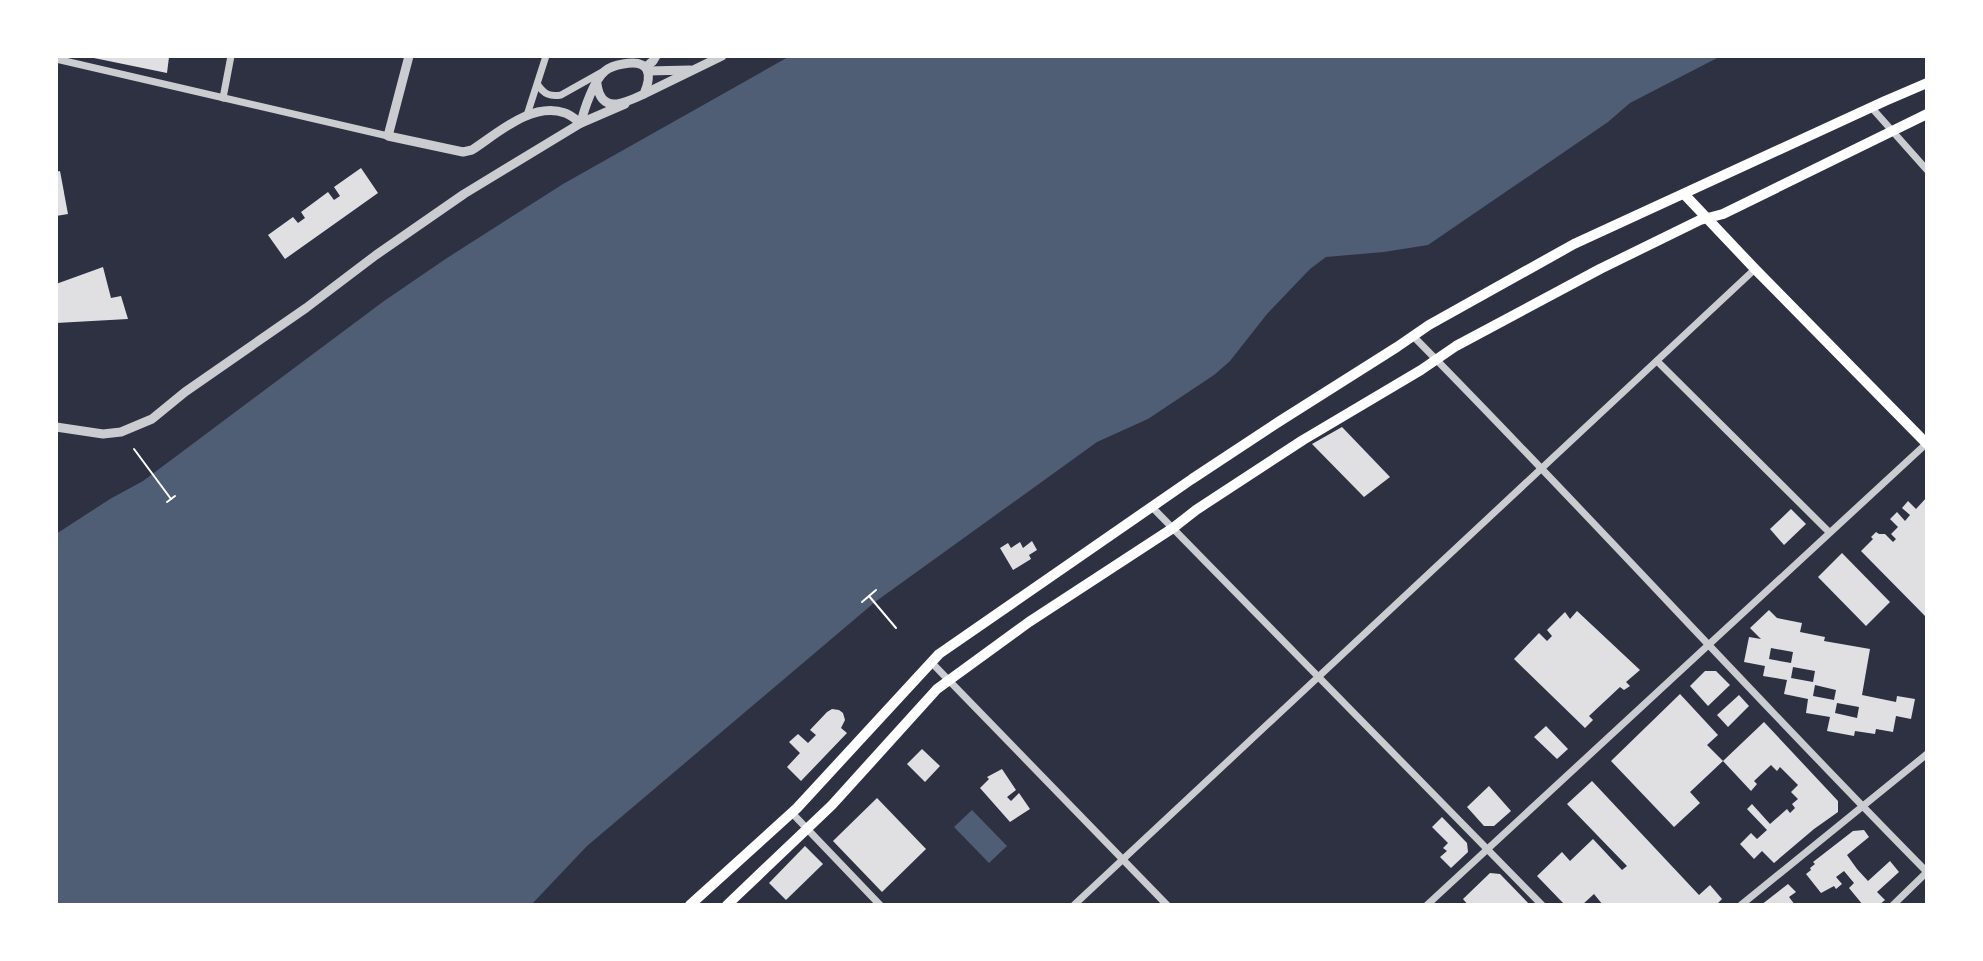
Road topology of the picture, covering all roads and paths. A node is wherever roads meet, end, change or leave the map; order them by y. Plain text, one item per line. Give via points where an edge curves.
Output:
1 (231, 56) edge
2 (409, 56) edge
3 (546, 56) edge
4 (656, 56) edge
5 (722, 56) edge
6 (56, 59) edge
7 (607, 69) junction
8 (647, 69) junction
9 (693, 69) junction
10 (1927, 83) edge
11 (597, 84) junction
12 (538, 85) junction
13 (644, 94) junction
14 (223, 98) junction
15 (625, 104) junction
16 (1871, 107) junction
17 (1927, 114) edge
18 (527, 115) junction
19 (581, 123) junction
20 (1891, 130) junction
21 (388, 136) junction
22 (1927, 170) edge
23 (1684, 194) junction
24 (1706, 219) junction
25 (1755, 269) junction
26 (1413, 336) junction
27 (1436, 359) junction
28 (1657, 361) junction
29 (56, 427) edge
30 (1927, 443) edge
31 (134, 449) dead end
32 (1541, 469) junction
33 (175, 496) dead end
34 (171, 499) junction
35 (167, 502) dead end
36 (1151, 506) junction
37 (1173, 528) junction
38 (1829, 532) junction
39 (876, 590) dead end
40 (869, 596) junction
41 (862, 602) dead end
42 (896, 628) dead end
43 (1708, 644) junction
44 (931, 662) junction
45 (1319, 677) junction
46 (949, 680) junction
47 (1927, 754) edge
48 (1863, 807) junction
49 (792, 813) junction
50 (807, 830) junction
51 (1489, 849) junction
52 (1124, 860) junction
53 (1927, 872) edge
54 (690, 905) edge
55 (727, 905) edge
56 (880, 905) edge
57 (1074, 905) edge
58 (1167, 905) edge
59 (1427, 905) edge
60 (1542, 905) edge
61 (1741, 905) edge
62 (1893, 905) edge

1 - 14 street
2 - 21 street
3 - 12 street
4 - 8 street
5 - 9 street
6 - 14 street
7 - 8 street via 631,62
7 - 11 street
7 - 12 street via 561,95 543,92
8 - 9 street
8 - 13 street
9 - 13 street
10 - 16 main road
11 - 15 street via 606,102
11 - 19 street
12 - 18 street
13 - 15 street
14 - 21 street
15 - 19 street
16 - 20 street
16 - 23 main road
17 - 20 main road
18 - 19 street via 556,111
18 - 21 street via 463,152
19 - 29 street via 452,202 152,419 103,434
20 - 22 street
20 - 24 main road
23 - 24 main road
23 - 26 main road via 1574,244
24 - 25 main road
24 - 27 main road via 1600,269
25 - 28 street
25 - 30 main road
26 - 27 street
26 - 36 main road
27 - 32 street
27 - 37 main road
28 - 32 street
28 - 38 street
30 - 38 street
31 - 34 path
32 - 43 street
32 - 45 street
33 - 34 path
34 - 35 path
36 - 37 street
36 - 44 main road
37 - 45 street
37 - 46 main road
38 - 43 street
39 - 40 path
40 - 41 path
40 - 42 path
43 - 48 street
43 - 51 street
44 - 46 street
44 - 49 main road
45 - 51 street
45 - 52 street
46 - 50 main road
46 - 52 street
47 - 48 street
48 - 53 street
48 - 61 street
49 - 50 street
49 - 54 main road
50 - 55 main road
50 - 56 street
51 - 59 street
51 - 60 street
52 - 57 street
52 - 58 street
53 - 62 street

